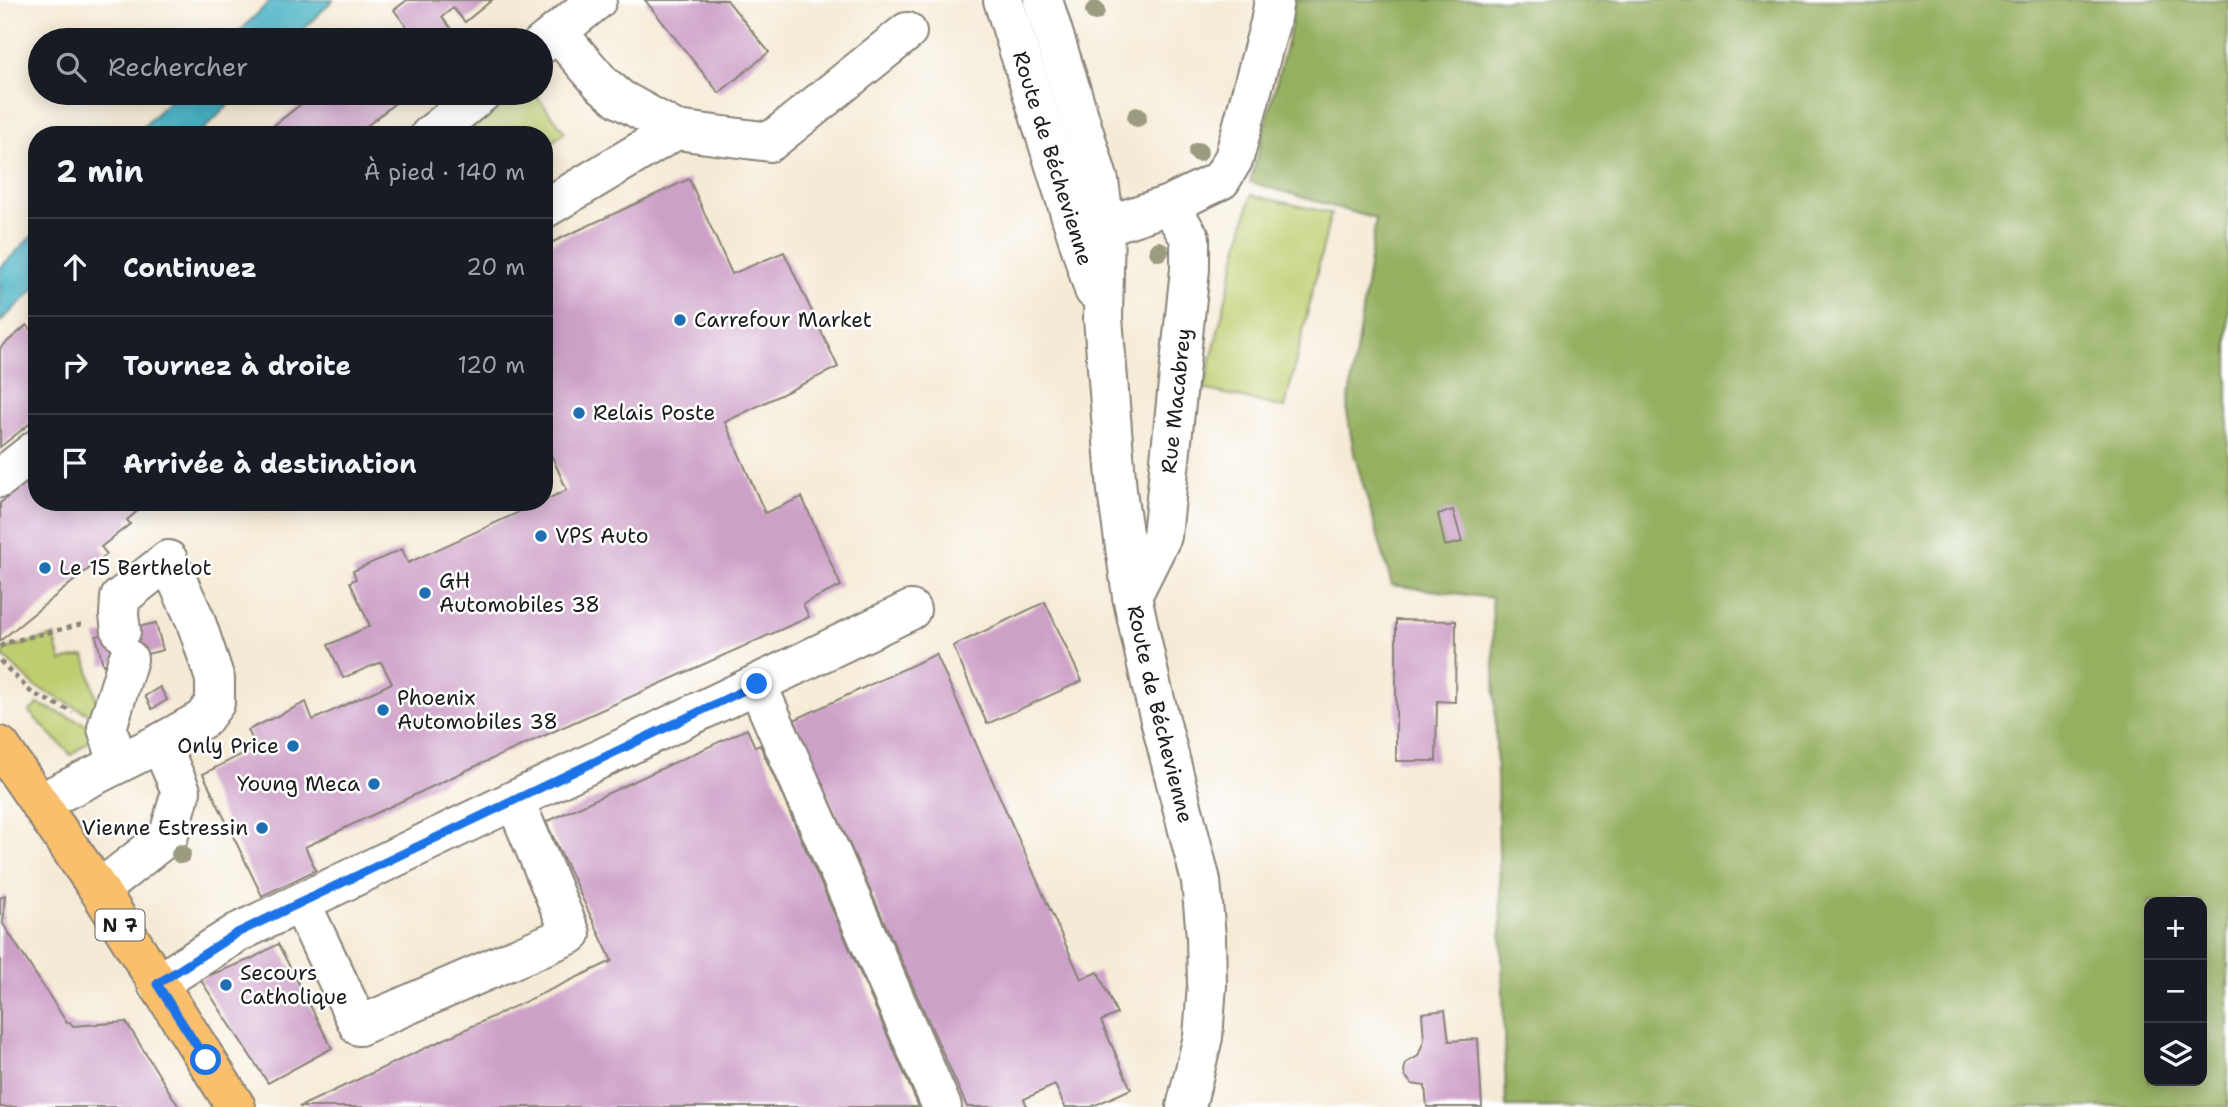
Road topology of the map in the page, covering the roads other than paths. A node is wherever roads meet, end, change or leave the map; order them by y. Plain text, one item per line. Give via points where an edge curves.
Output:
1 (597, 0) edge
2 (1003, 0) edge
3 (1043, 0) edge
4 (1274, 0) edge
5 (907, 32) dead end
6 (553, 36) edge
7 (553, 42) edge
8 (467, 105) edge
9 (441, 126) edge
10 (676, 131) junction
11 (553, 204) edge
12 (1169, 205) junction
13 (1105, 226) junction
14 (1103, 318) junction
15 (28, 456) edge
16 (0, 478) edge
17 (1132, 596) junction
18 (911, 610) dead end
19 (757, 684) junction
20 (160, 743) junction
21 (0, 746) edge
22 (113, 746) junction
23 (515, 801) junction
24 (39, 803) junction
25 (99, 890) junction
26 (301, 903) junction
27 (157, 984) junction
28 (233, 1106) edge
29 (942, 1107) edge
30 (1186, 1107) edge

1 - 6 street
2 - 14 street, Route de Béchevienne
3 - 13 street, Route de Béchevienne via 1099,181
4 - 12 street via 1234,159 1221,180
5 - 10 street via 770,142
7 - 10 street via 620,99
8 - 9 street
10 - 11 street
12 - 13 street
12 - 17 street, Rue Macabrey via 1190,238 1190,269 1162,536
13 - 14 street, Route de Béchevienne
14 - 17 street, Route de Béchevienne via 1116,491
15 - 16 street
17 - 30 street, Route de Béchevienne via 1202,892 1207,985 1203,1037
18 - 19 street
19 - 23 street
19 - 29 street
20 - 22 street
20 - 22 street via 203,719 215,703 215,679 168,561 120,598 123,635
20 - 25 street via 181,791 169,835
21 - 24 main road, N 7
22 - 24 street
23 - 26 street
23 - 26 street via 571,934 359,1026
24 - 25 main road, N 7
25 - 27 main road, N 7
26 - 27 street via 237,933
27 - 28 main road, N 7

